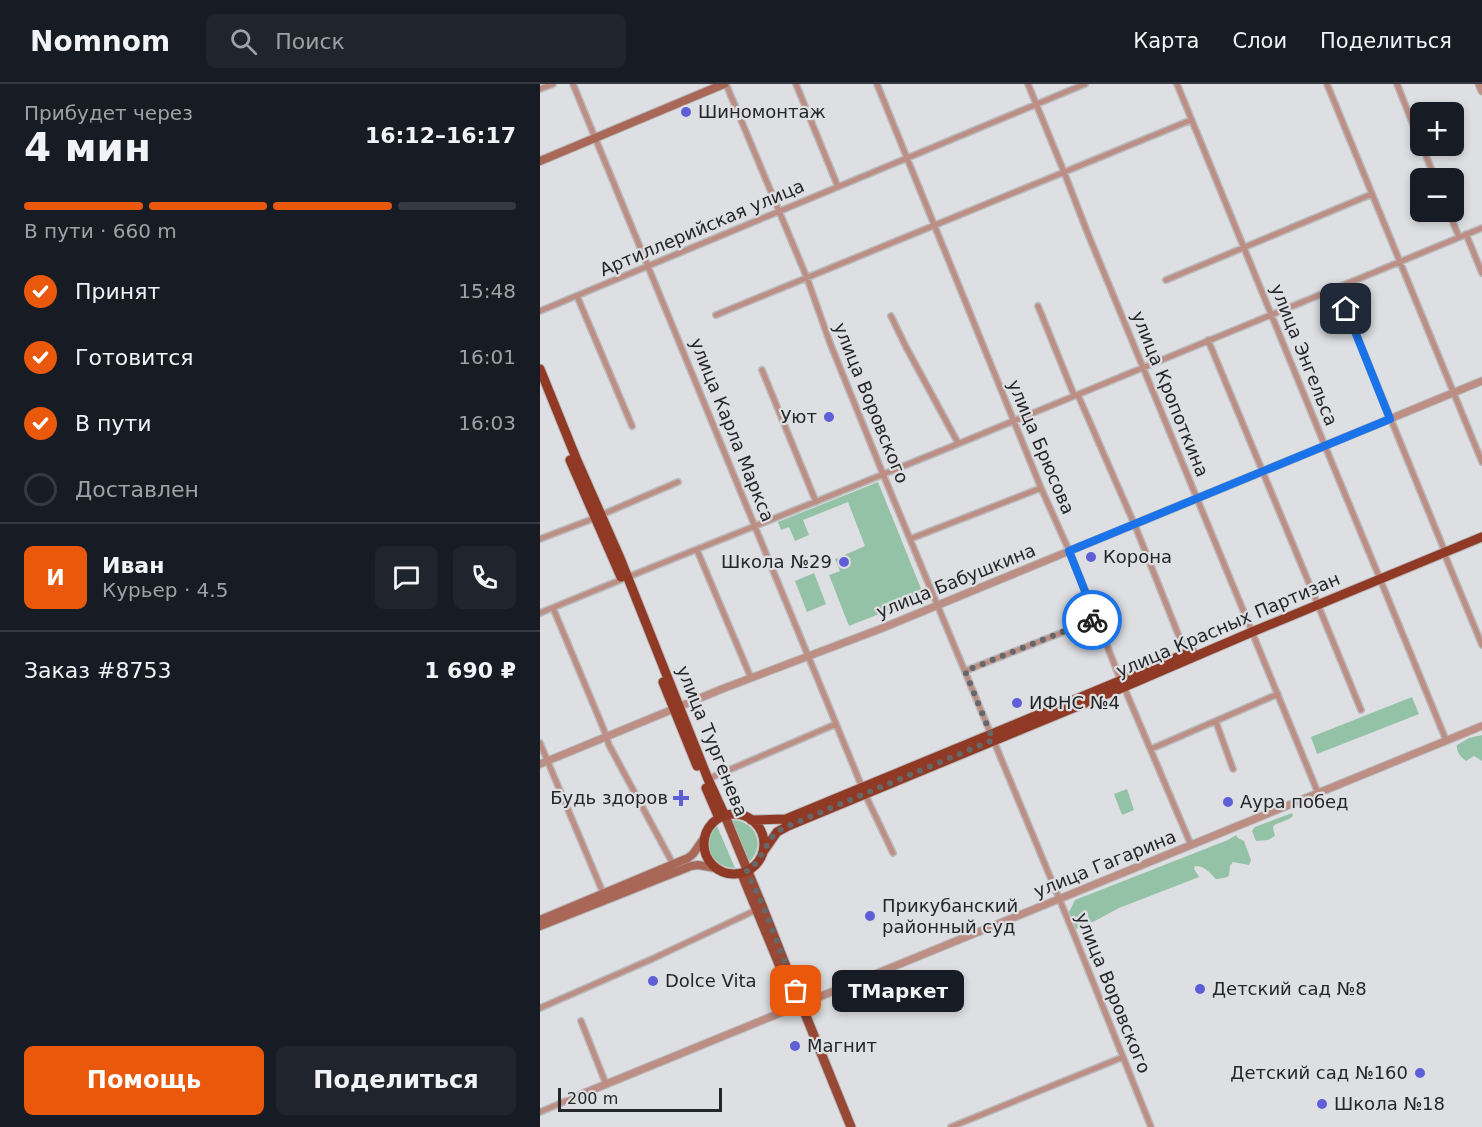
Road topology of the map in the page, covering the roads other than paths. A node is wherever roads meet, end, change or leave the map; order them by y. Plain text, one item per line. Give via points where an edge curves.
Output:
1 (553, 84) edge
2 (573, 84) edge
3 (725, 84) edge
4 (796, 84) edge
5 (877, 84) edge
6 (1028, 84) edge
7 (1085, 84) edge
8 (1177, 84) edge
9 (1327, 84) edge
10 (1397, 84) edge
11 (1479, 84) edge
12 (540, 89) edge
13 (1482, 91) edge
14 (1036, 104) junction
15 (1410, 116) edge
16 (1191, 120) junction
17 (596, 139) junction
18 (908, 158) junction
19 (540, 161) edge
20 (1064, 172) junction
21 (838, 187) junction
22 (1372, 194) junction
23 (779, 212) junction
24 (1455, 222) edge
25 (934, 226) junction
26 (1482, 228) edge
27 (1463, 236) junction
28 (1243, 247) junction
29 (1400, 261) junction
30 (648, 267) junction
31 (1482, 273) edge
32 (807, 278) junction
33 (1166, 280) dead end
34 (1338, 287) junction
35 (577, 296) junction
36 (1038, 306) dead end
37 (540, 311) edge
38 (1271, 314) junction
39 (716, 315) dead end
40 (891, 316) dead end
41 (1208, 340) junction
42 (1143, 367) junction
43 (540, 369) edge
44 (762, 370) dead end
45 (1482, 381) edge
46 (540, 384) edge
47 (1455, 394) junction
48 (1074, 395) junction
49 (1390, 419) junction
50 (1013, 420) junction
51 (632, 426) dead end
52 (958, 443) junction
53 (1325, 446) junction
54 (1482, 462) edge
55 (1263, 472) junction
56 (883, 474) junction
57 (678, 482) dead end
58 (1041, 488) junction
59 (1197, 498) junction
60 (816, 502) junction
61 (598, 516) junction
62 (1134, 524) junction
63 (755, 526) junction
64 (1482, 531) edge
65 (1482, 537) edge
66 (910, 539) junction
67 (540, 540) edge
68 (697, 550) junction
69 (1443, 550) junction
70 (1069, 551) junction
71 (1379, 576) junction
72 (625, 578) junction
73 (1317, 602) junction
74 (937, 605) junction
75 (553, 608) junction
76 (540, 614) edge
77 (1096, 619) junction
78 (1251, 629) junction
79 (1482, 645) edge
80 (1186, 654) junction
81 (808, 655) junction
82 (965, 671) junction
83 (751, 678) junction
84 (1122, 684) junction
85 (1278, 694) junction
86 (677, 708) junction
87 (1361, 710) dead end
88 (1216, 722) junction
89 (837, 724) junction
90 (1482, 726) edge
91 (606, 737) junction
92 (992, 737) junction
93 (1446, 740) junction
94 (540, 743) edge
95 (1150, 749) junction
96 (544, 763) edge
97 (1233, 769) dead end
98 (708, 779) junction
99 (863, 791) junction
100 (1318, 793) junction
101 (722, 817) junction
102 (751, 820) junction
103 (705, 837) junction
104 (1191, 845) junction
105 (763, 852) junction
106 (893, 853) dead end
107 (673, 864) junction
108 (716, 868) junction
109 (744, 872) junction
110 (601, 888) dead end
111 (1059, 899) junction
112 (756, 910) junction
113 (540, 920) edge
114 (540, 927) edge
115 (799, 1006) junction
116 (540, 1008) edge
117 (580, 1021) dead end
118 (1123, 1058) junction
119 (606, 1084) junction
120 (582, 1094) joint
121 (540, 1112) edge
122 (846, 1127) edge
123 (851, 1127) edge
124 (951, 1127) edge
125 (1151, 1127) edge

1 - 12 street
2 - 17 street, улица Карла Маркса
3 - 17 main road
3 - 23 street, улица Воровского
4 - 21 street
5 - 18 street, улица Брюсова
6 - 14 street, улица Кропоткина
7 - 14 street, Артиллерийская улица
8 - 16 street, улица Энгельса
9 - 22 street
10 - 15 street
11 - 13 street
14 - 18 street, Артиллерийская улица
14 - 20 street, улица Кропоткина
16 - 20 street
16 - 28 street, улица Энгельса
17 - 19 main road
17 - 30 street, улица Карла Маркса
18 - 21 street, Артиллерийская улица
18 - 25 street, улица Брюсова
20 - 25 street
20 - 42 street, улица Кропоткина
21 - 23 street, Артиллерийская улица
22 - 28 street
22 - 29 street
23 - 30 street, Артиллерийская улица
23 - 32 street, улица Воровского
24 - 27 street
25 - 32 street
25 - 50 street, улица Брюсова
26 - 27 street
27 - 29 street
27 - 31 street
28 - 33 street
28 - 38 street, улица Энгельса
29 - 34 street
29 - 47 street
30 - 35 street, Артиллерийская улица
30 - 63 street, улица Карла Маркса
32 - 39 street
32 - 56 street, улица Воровского
34 - 38 street
34 - 49 street
35 - 37 street, Артиллерийская улица
35 - 51 street
36 - 48 street
38 - 41 street
38 - 53 street, улица Энгельса
40 - 52 street
41 - 42 street
41 - 55 street
42 - 48 street
42 - 59 street, улица Кропоткина
43 - 61 highway, улица Тургенева
44 - 60 street
45 - 47 street, улица Бабушкина
46 - 61 highway, улица Тургенева
47 - 49 street, улица Бабушкина
47 - 54 street
48 - 50 street
48 - 62 street via 1078,395
49 - 53 street, улица Бабушкина
49 - 69 street
50 - 52 street
50 - 58 street, улица Брюсова
52 - 56 street
53 - 55 street, улица Бабушкина
53 - 71 street, улица Энгельса
55 - 59 street, улица Бабушкина
55 - 73 street
56 - 60 street
56 - 66 street, улица Воровского
57 - 61 street
58 - 66 street
58 - 70 street, улица Брюсова
59 - 62 street, улица Бабушкина
59 - 78 street, улица Кропоткина
60 - 63 street
61 - 67 street
61 - 72 highway, улица Тургенева
62 - 70 street, улица Бабушкина
62 - 80 street
63 - 68 street
63 - 81 street, улица Карла Маркса
64 - 69 highway, улица Красных Партизан
65 - 69 highway, улица Красных Партизан
66 - 74 street, улица Воровского
68 - 72 street
68 - 83 street
69 - 71 highway, улица Красных Партизан
69 - 79 street
70 - 74 street, улица Бабушкина
70 - 77 street, улица Брюсова
71 - 73 highway, улица Красных Партизан
71 - 93 street, улица Энгельса
72 - 75 street
72 - 86 highway, улица Тургенева
73 - 78 highway, улица Красных Партизан
73 - 87 street
74 - 81 street, улица Бабушкина
74 - 82 street, улица Воровского
75 - 76 street
75 - 91 street
77 - 82 street
77 - 84 street, улица Брюсова
78 - 80 highway, улица Красных Партизан
78 - 84 highway, улица Красных Партизан
78 - 85 street, улица Кропоткина
80 - 84 highway, улица Красных Партизан
81 - 83 street, улица Бабушкина
81 - 89 street, улица Карла Маркса
82 - 92 street, улица Воровского
83 - 86 street, улица Бабушкина
84 - 92 highway, улица Красных Партизан
84 - 95 street, улица Брюсова
85 - 88 street
85 - 100 street, улица Кропоткина
86 - 91 street, улица Бабушкина
86 - 98 highway, улица Тургенева
86 - 101 highway, улица Тургенева
88 - 95 street
88 - 97 street
89 - 98 street
89 - 99 street, улица Карла Маркса
90 - 93 street, улица Гагарина
91 - 96 street, улица Бабушкина
91 - 107 street
92 - 99 highway, улица Красных Партизан
92 - 111 street, улица Воровского
93 - 100 street, улица Гагарина
94 - 96 street
95 - 104 street, улица Брюсова
96 - 110 street
98 - 101 highway, улица Тургенева
99 - 102 highway, улица Красных Партизан via 786,819
99 - 105 highway, улица Красных Партизан via 777,832
99 - 106 street, улица Карла Маркса
100 - 104 street, улица Гагарина
101 - 102 highway, улица Красных Партизан via 738,815
101 - 103 highway via 709,827
101 - 109 main road, улица Тургенева
102 - 105 highway via 763,837
103 - 107 main road via 693,854
103 - 108 highway via 705,852
104 - 111 street, улица Гагарина
105 - 109 highway, улица Красных Партизан via 754,866
107 - 113 main road
108 - 109 highway via 728,874
108 - 114 main road via 692,866
109 - 112 main road, улица Тургенева
109 - 115 main road, улица Тургенева via 764,908
111 - 115 street, улица Гагарина
111 - 118 street, улица Воровского
112 - 115 main road, улица Тургенева
112 - 116 street
115 - 119 street, улица Гагарина
115 - 122 main road, улица Тургенева
115 - 123 main road, улица Тургенева
117 - 119 street
118 - 124 street
118 - 125 street, улица Воровского
119 - 120 street, улица Гагарина
120 - 121 street, улица Гагарина

